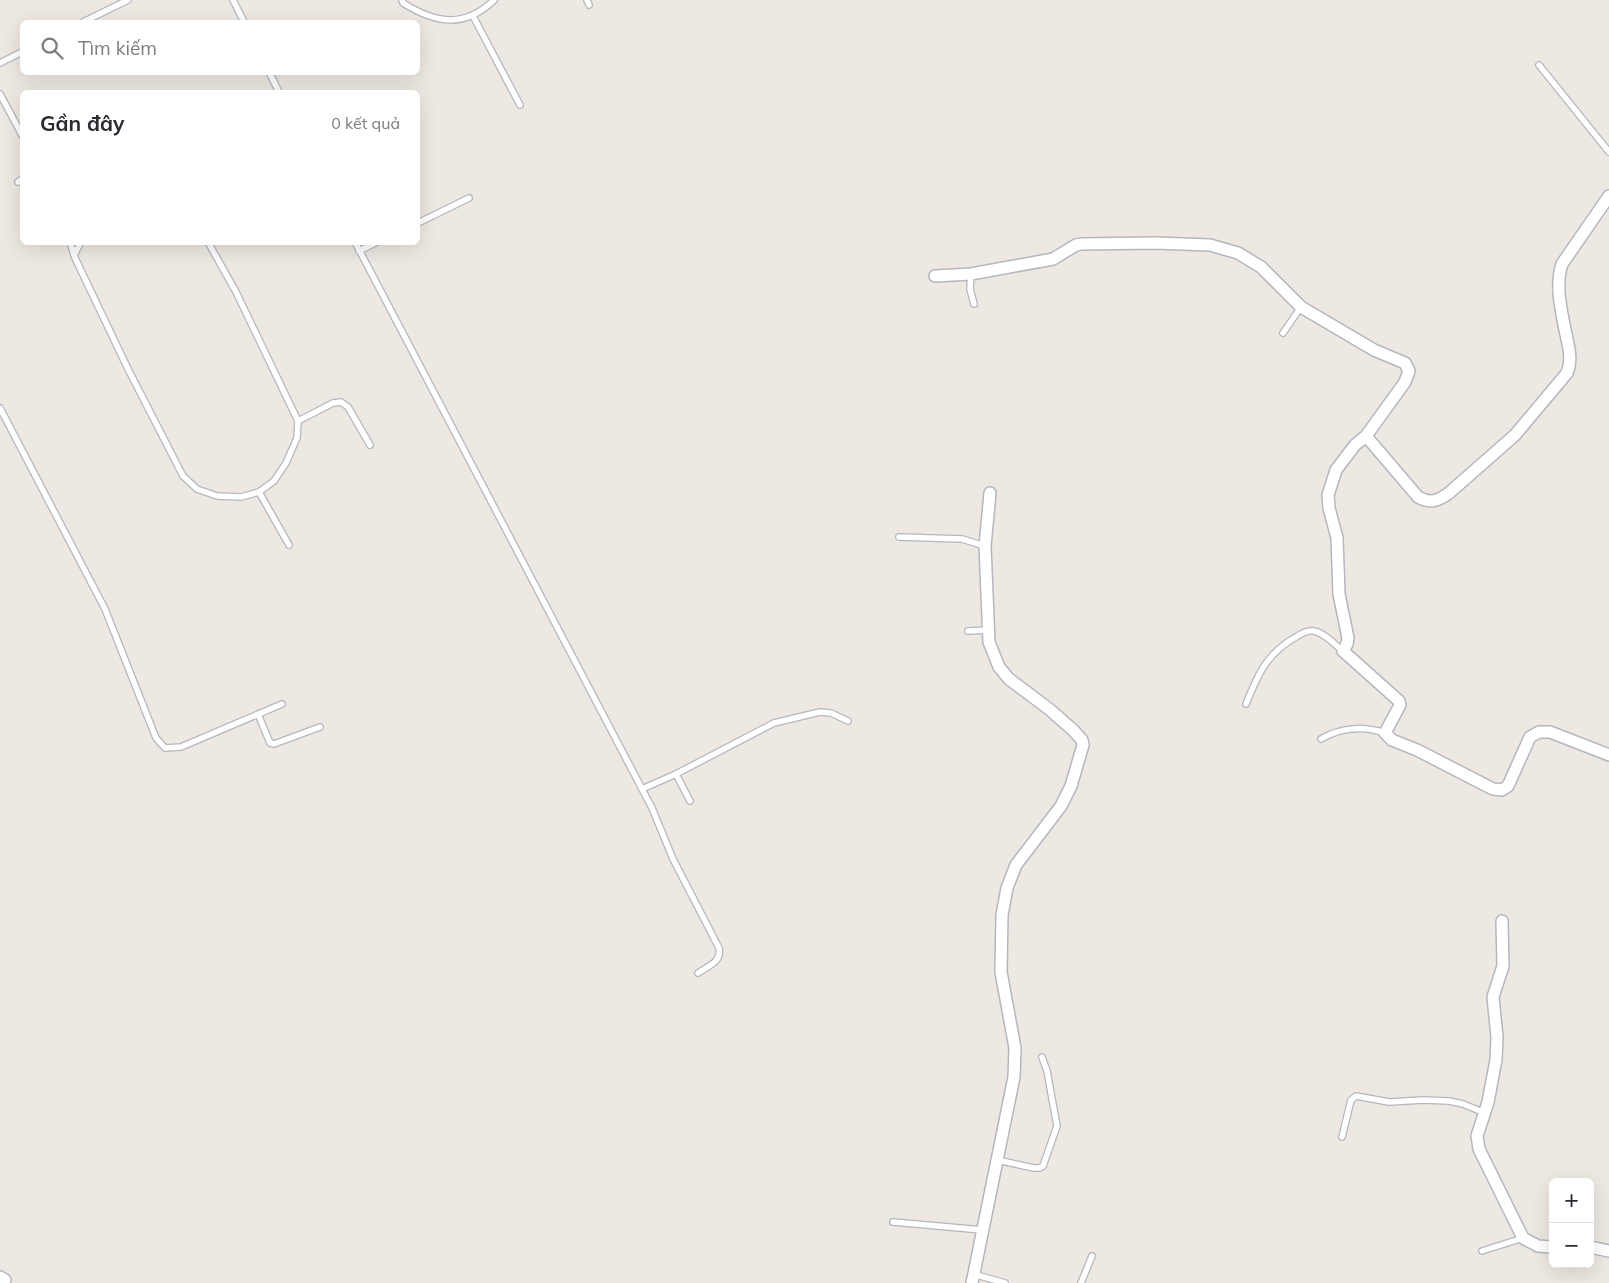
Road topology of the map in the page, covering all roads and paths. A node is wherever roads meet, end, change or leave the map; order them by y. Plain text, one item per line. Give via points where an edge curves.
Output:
1 (128, 0) edge
2 (232, 0) edge
3 (402, 0) edge
4 (494, 0) edge
5 (473, 16) junction
6 (87, 20) edge
7 (243, 20) edge
8 (20, 53) edge
9 (0, 63) edge
10 (1539, 66) dead end
11 (270, 75) edge
12 (278, 90) edge
13 (0, 94) edge
14 (520, 105) dead end
15 (20, 131) edge
16 (1609, 152) edge
17 (1609, 196) edge
18 (469, 198) dead end
19 (420, 222) edge
20 (71, 245) edge
21 (79, 245) edge
22 (210, 245) edge
23 (357, 245) edge
24 (371, 245) edge
25 (360, 251) junction
26 (74, 255) junction
27 (971, 274) junction
28 (935, 276) dead end
29 (974, 304) dead end
30 (1301, 308) junction
31 (1283, 333) dead end
32 (0, 408) edge
33 (298, 421) junction
34 (1366, 436) junction
35 (370, 446) dead end
36 (259, 492) junction
37 (990, 492) dead end
38 (899, 537) dead end
39 (289, 545) dead end
40 (985, 546) junction
41 (989, 630) junction
42 (968, 631) dead end
43 (1344, 651) junction
44 (282, 704) dead end
45 (1246, 704) dead end
46 (258, 714) junction
47 (848, 721) dead end
48 (320, 727) dead end
49 (1385, 733) junction
50 (1322, 739) dead end
51 (1609, 755) edge
52 (676, 774) junction
53 (642, 789) junction
54 (690, 801) dead end
55 (1502, 921) dead end
56 (698, 973) dead end
57 (1042, 1057) dead end
58 (1485, 1113) junction
59 (1342, 1137) dead end
60 (997, 1160) junction
61 (893, 1222) dead end
62 (982, 1230) junction
63 (1523, 1238) junction
64 (1549, 1247) edge
65 (1594, 1248) edge
66 (1609, 1250) edge
67 (1482, 1251) dead end
68 (1092, 1256) dead end
69 (972, 1279) edge
70 (1005, 1283) edge
71 (1081, 1283) edge

1 - 6 lane
2 - 7 lane
3 - 5 lane via 420,14 437,19
4 - 5 lane
5 - 14 lane
8 - 9 lane
10 - 16 lane
11 - 12 lane
13 - 15 lane
17 - 34 street via 1562,264 1558,276 1568,348 1567,373 1515,435 1449,493 1432,502 1418,497
18 - 19 lane
20 - 26 lane
21 - 26 lane
22 - 33 lane
23 - 25 lane
24 - 25 lane
25 - 53 lane
26 - 36 lane via 183,476 197,489 217,496 242,497
27 - 28 street
27 - 29 lane
27 - 30 street via 1053,259 1081,244 1210,245 1250,259
30 - 31 lane
30 - 34 street via 1374,350 1403,360 1408,366 1405,382
32 - 46 lane via 105,610 156,738 165,748 181,747
33 - 35 lane via 341,402 348,407
33 - 36 lane via 297,438 286,463 274,481
34 - 43 street via 1355,444 1336,470 1328,495 1337,538 1339,594 1348,638
36 - 39 lane
37 - 40 street
38 - 40 lane via 962,539
40 - 41 street
41 - 42 lane
41 - 60 street via 999,667 1073,730 1083,745 1071,786 1061,806 1016,865 1007,888 1002,915 1001,972 1015,1062
43 - 45 lane via 1312,631 1284,643 1262,666
43 - 49 street via 1399,701 1399,709
44 - 46 lane
46 - 48 lane via 270,743 274,744
47 - 52 lane via 820,712 786,719
49 - 50 lane via 1366,728 1343,730
49 - 51 street via 1392,740 1493,789 1502,790 1508,786 1530,737 1539,732 1550,732
52 - 53 lane
52 - 54 lane
53 - 56 lane via 673,859 719,948 718,960
55 - 58 street via 1503,966 1493,997 1496,1060
57 - 60 lane via 1057,1126 1043,1166 1034,1168
58 - 59 lane via 1449,1101 1389,1102 1356,1096 1351,1100
58 - 63 street via 1477,1136 1478,1146
60 - 62 street
61 - 62 lane
62 - 69 street
63 - 64 street via 1538,1246
63 - 67 lane
65 - 66 street
68 - 71 lane
69 - 70 lane

